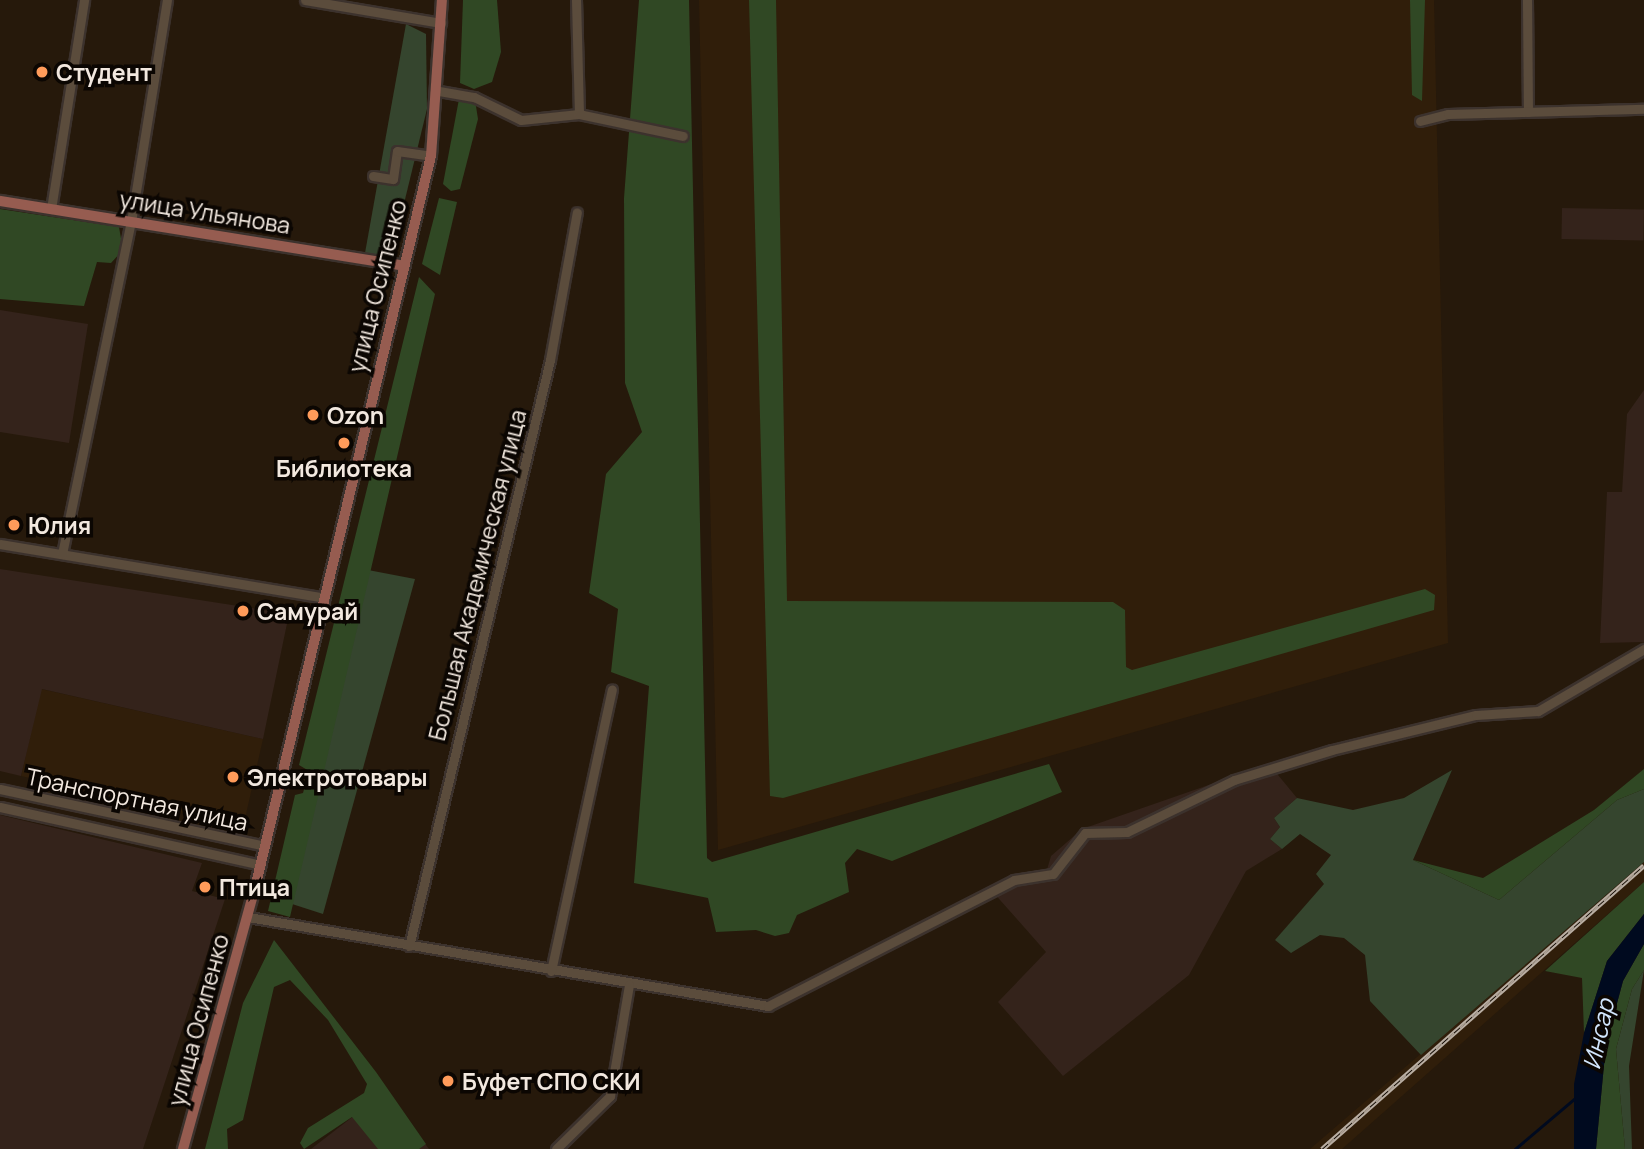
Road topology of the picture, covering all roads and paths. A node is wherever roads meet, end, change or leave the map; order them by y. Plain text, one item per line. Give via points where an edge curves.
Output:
1 (84, 0) edge
2 (167, 0) edge
3 (305, 0) edge
4 (442, 0) edge
5 (576, 0) edge
6 (1527, 0) edge
7 (441, 23) junction
8 (439, 91) junction
9 (1644, 108) edge
10 (1528, 113) junction
11 (579, 114) junction
12 (1420, 121) dead end
13 (684, 136) dead end
14 (431, 156) junction
15 (373, 176) dead end
16 (0, 201) edge
17 (51, 209) junction
18 (577, 212) dead end
19 (131, 222) junction
20 (404, 266) junction
21 (0, 544) edge
22 (62, 554) junction
23 (325, 598) junction
24 (1644, 649) edge
25 (612, 690) dead end
26 (0, 789) edge
27 (0, 807) edge
28 (265, 846) junction
29 (261, 865) junction
30 (248, 917) junction
31 (409, 946) junction
32 (551, 971) junction
33 (629, 985) junction
34 (183, 1149) edge
35 (556, 1149) edge

1 - 17 street
2 - 19 street
3 - 7 street
4 - 7 main road, улица Осипенко
5 - 11 street
6 - 10 street
7 - 8 main road, улица Осипенко
8 - 11 street via 474,97 522,120
8 - 14 main road, улица Осипенко
9 - 10 street
10 - 12 street
11 - 13 street
14 - 15 street via 397,151 393,179
14 - 20 main road, улица Осипенко
16 - 17 main road, улица Ульянова
17 - 19 main road, улица Ульянова
18 - 31 street, Большая Академическая улица via 550,360
19 - 20 main road, улица Ульянова
19 - 22 street
20 - 23 main road, улица Осипенко
21 - 22 street
22 - 23 street
23 - 28 main road, улица Осипенко
24 - 33 street via 1538,711 1476,715 1332,750 1234,780 1127,832 1085,833 1053,874 1014,880 768,1006
25 - 32 street
26 - 28 street, Транспортная улица
27 - 29 street, Транспортная улица
28 - 29 main road, улица Осипенко
29 - 30 main road, улица Осипенко
30 - 31 street
30 - 34 main road, улица Осипенко
31 - 32 street
32 - 33 street
33 - 35 street via 610,1096

